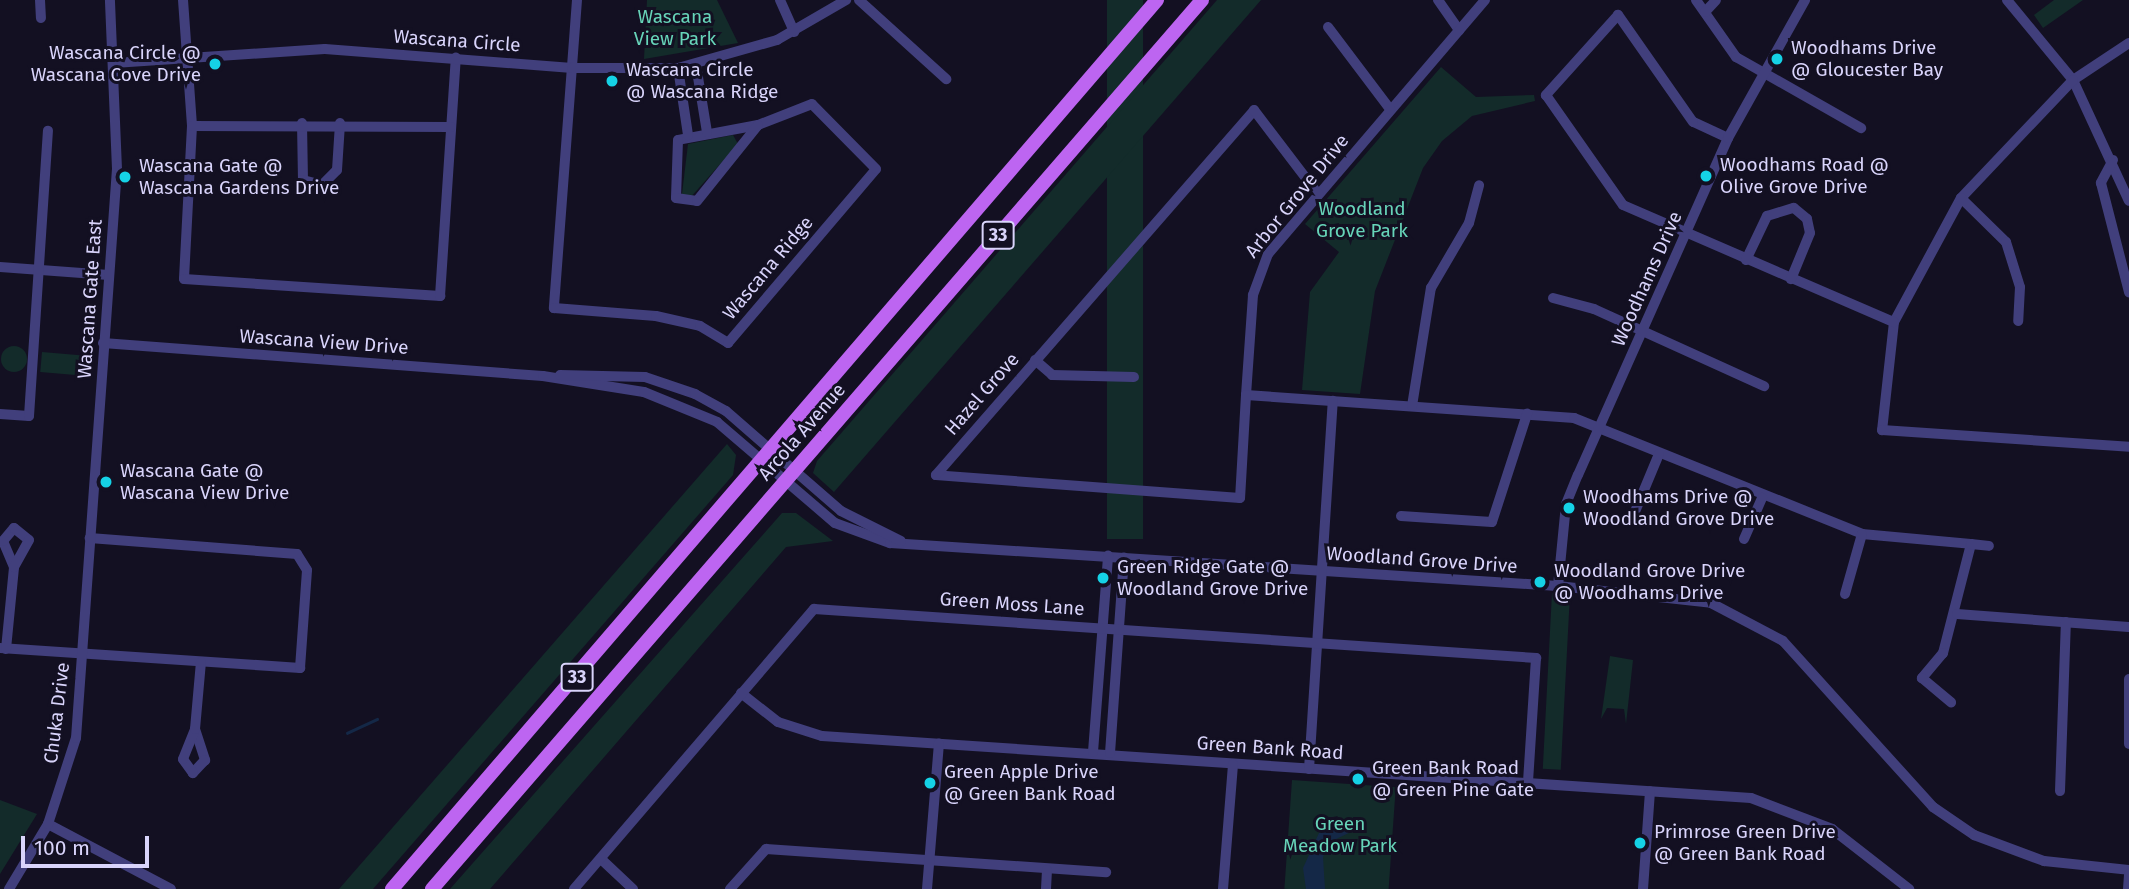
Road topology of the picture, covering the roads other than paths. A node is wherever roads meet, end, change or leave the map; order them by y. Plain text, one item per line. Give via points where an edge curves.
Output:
1 (40, 0) edge
2 (110, 0) edge
3 (183, 0) edge
4 (577, 0) edge
5 (780, 0) edge
6 (846, 0) edge
7 (859, 0) edge
8 (1157, 0) edge
9 (1202, 0) edge
10 (1438, 0) edge
11 (1485, 0) edge
12 (1696, 0) edge
13 (1716, 0) edge
14 (1805, 0) edge
15 (2007, 0) edge
16 (1705, 12) junction
17 (41, 18) dead end
18 (1328, 27) dead end
19 (1459, 30) junction
20 (794, 32) junction
21 (2129, 43) edge
22 (187, 57) junction
23 (456, 58) junction
24 (114, 63) junction
25 (696, 65) junction
26 (572, 68) junction
27 (678, 68) junction
28 (1761, 69) junction
29 (946, 79) dead end
30 (2073, 80) junction
31 (1391, 109) junction
32 (302, 123) junction
33 (340, 124) junction
34 (758, 125) junction
35 (192, 126) junction
36 (451, 127) junction
37 (1861, 128) dead end
38 (48, 131) dead end
39 (707, 132) junction
40 (688, 135) junction
41 (1728, 138) junction
42 (2113, 160) junction
43 (1479, 185) dead end
44 (1318, 194) junction
45 (1961, 198) junction
46 (2129, 201) edge
47 (1687, 234) junction
48 (1746, 260) junction
49 (0, 267) edge
50 (38, 270) junction
51 (109, 275) junction
52 (1791, 279) junction
53 (2129, 292) edge
54 (1553, 298) dead end
55 (1894, 321) junction
56 (2018, 321) dead end
57 (1644, 330) junction
58 (103, 343) junction
59 (1035, 360) junction
60 (543, 376) junction
61 (1134, 377) dead end
62 (1764, 386) dead end
63 (1246, 395) junction
64 (1334, 401) junction
65 (1412, 406) junction
66 (0, 414) edge
67 (1527, 414) junction
68 (1599, 429) junction
69 (2129, 447) edge
70 (772, 453) junction
71 (1659, 454) junction
72 (762, 464) junction
73 (794, 471) junction
74 (785, 483) junction
75 (1762, 498) junction
76 (1634, 514) dead end
77 (1401, 516) dead end
78 (1862, 534) junction
79 (90, 538) junction
80 (1744, 539) dead end
81 (908, 544) junction
82 (1971, 544) junction
83 (1989, 546) dead end
84 (1108, 556) junction
85 (1124, 557) junction
86 (14, 568) dead end
87 (1322, 571) junction
88 (1558, 586) junction
89 (1845, 594) dead end
90 (1957, 614) junction
91 (2066, 622) junction
92 (2129, 627) edge
93 (1101, 628) junction
94 (1119, 629) junction
95 (1317, 642) junction
96 (3, 648) edge
97 (82, 653) junction
98 (201, 662) junction
99 (2129, 679) edge
100 (741, 693) junction
101 (1951, 702) dead end
102 (195, 730) dead end
103 (939, 743) junction
104 (2129, 744) edge
105 (1093, 752) junction
106 (1110, 754) junction
107 (1233, 764) junction
108 (1309, 769) junction
109 (1528, 783) junction
110 (1650, 791) junction
111 (2060, 791) dead end
112 (48, 824) junction
113 (601, 859) junction
114 (929, 860) junction
115 (1047, 870) junction
116 (1106, 872) dead end
117 (2129, 872) edge
118 (1893, 884) edge
119 (9, 889) edge
120 (171, 889) edge
121 (391, 889) edge
122 (432, 889) edge
123 (574, 889) edge
124 (633, 889) edge
125 (730, 889) edge
126 (927, 889) edge
127 (1046, 889) edge
128 (1223, 889) edge
129 (1643, 889) edge
130 (1909, 889) edge
131 (2128, 889) edge

1 - 17 street
2 - 24 street
3 - 22 street
4 - 26 street
5 - 20 street
6 - 20 street, Wascana Circle
7 - 29 street
8 - 70 main road, Arcola Avenue / 33
9 - 73 main road, Arcola Avenue / 33
10 - 19 street
11 - 19 street, Arbor Grove Drive
12 - 16 street
13 - 16 street
14 - 28 street, Woodhams Drive
15 - 30 street
16 - 28 street via 1736,57
18 - 31 street
19 - 31 street, Arbor Grove Drive
20 - 25 street, Wascana Circle
21 - 30 street
22 - 23 street, Wascana Circle via 325,49
22 - 24 street, Wascana Circle
22 - 35 street
23 - 26 street, Wascana Circle
23 - 36 street
24 - 51 street, Wascana Gate East via 117,169
25 - 27 street, Wascana Circle
25 - 39 street
26 - 27 street, Wascana Circle
26 - 34 street, Wascana Ridge via 554,308 656,316 699,326 728,342 876,169 812,104
27 - 40 street
28 - 37 street
28 - 41 street, Woodhams Drive
30 - 42 street
30 - 45 street
31 - 44 street, Arbor Grove Drive
32 - 33 street
32 - 33 street via 303,180 323,185 337,170
32 - 35 street
33 - 36 street
34 - 39 street, Wascana Ridge
34 - 40 street, Wascana Ridge via 690,205 676,198 674,189 678,140
35 - 36 street via 184,279 440,296
38 - 50 street
39 - 40 street, Wascana Ridge
41 - 47 street, Woodhams Drive
41 - 47 street via 1693,122 1618,15 1546,95 1623,205
42 - 46 street
42 - 53 street via 2101,183
43 - 65 street via 1469,223 1431,288
44 - 59 street, Hazel Grove via 1254,110
44 - 63 street, Arbor Grove Drive via 1256,274
45 - 55 street
45 - 56 street via 2006,242 2020,287
47 - 48 street
47 - 57 street, Woodhams Drive
48 - 52 street
48 - 52 street via 1767,216 1794,208 1810,225
49 - 50 street
50 - 51 street
50 - 66 street via 29,416
51 - 58 street, Wascana Gate East
52 - 55 street
54 - 57 street
55 - 69 street via 1882,430
57 - 62 street
57 - 68 street, Woodhams Drive
58 - 60 street, Wascana View Drive
58 - 79 street, Wascana Gate East
59 - 61 street via 1052,375
59 - 63 street, Hazel Grove via 936,475 1240,498
60 - 70 street, Wascana View Drive via 645,377 695,394 726,411
60 - 72 street, Wascana View Drive via 679,404 717,422
63 - 64 street
64 - 65 street
64 - 87 street
65 - 67 street
67 - 68 street via 1574,418
67 - 77 street via 1492,522
68 - 71 street
68 - 88 street, Woodhams Drive via 1566,504
70 - 72 main road, Arcola Avenue / 33
70 - 73 street, Wascana View Drive
71 - 75 street
71 - 76 street
72 - 74 street, Wascana View Drive
72 - 121 main road, Arcola Avenue / 33
73 - 74 main road, Arcola Avenue / 33
73 - 81 street, Woodland Grove Drive via 841,511
74 - 81 street, Woodland Grove Drive via 865,538
74 - 122 main road, Arcola Avenue / 33
75 - 78 street
75 - 80 street
78 - 82 street
78 - 89 street
79 - 97 street, Chuka Drive
79 - 98 street via 297,554 307,570 300,668
81 - 84 street, Woodland Grove Drive
82 - 83 street
82 - 90 street
84 - 85 street, Woodland Grove Drive
84 - 93 street
85 - 87 street, Woodland Grove Drive
85 - 94 street
86 - 96 street
87 - 88 street, Woodland Grove Drive
87 - 95 street
88 - 117 street, Woodland Grove Drive via 1667,594 1751,620 1818,674 1946,816 2044,861
90 - 91 street
90 - 101 street via 1943,653 1922,678
91 - 92 street
91 - 111 street
93 - 94 street, Green Moss Lane
93 - 100 street, Green Moss Lane via 814,609
93 - 105 street
94 - 95 street, Green Moss Lane
94 - 106 street
95 - 108 street
95 - 109 street, Green Moss Lane via 1536,658
96 - 97 street, Chuka Drive
97 - 98 street
97 - 112 street, Chuka Drive via 73,750
98 - 102 street
99 - 104 street
100 - 103 street, Green Bank Road via 778,722 806,733
100 - 113 street, Green Moss Lane
103 - 105 street, Green Bank Road
103 - 114 street
105 - 106 street, Green Bank Road
106 - 107 street, Green Bank Road
107 - 108 street, Green Bank Road
107 - 128 street
108 - 109 street, Green Bank Road
109 - 110 street, Green Bank Road
110 - 118 street, Green Bank Road via 1751,798 1786,807 1849,839
110 - 129 street
112 - 119 street, Chuka Drive
112 - 120 street
113 - 123 street, Green Moss Lane
113 - 124 street
114 - 115 street
114 - 125 street via 766,849
114 - 126 street
115 - 116 street
115 - 127 street
117 - 131 street
118 - 130 street, Green Bank Road

